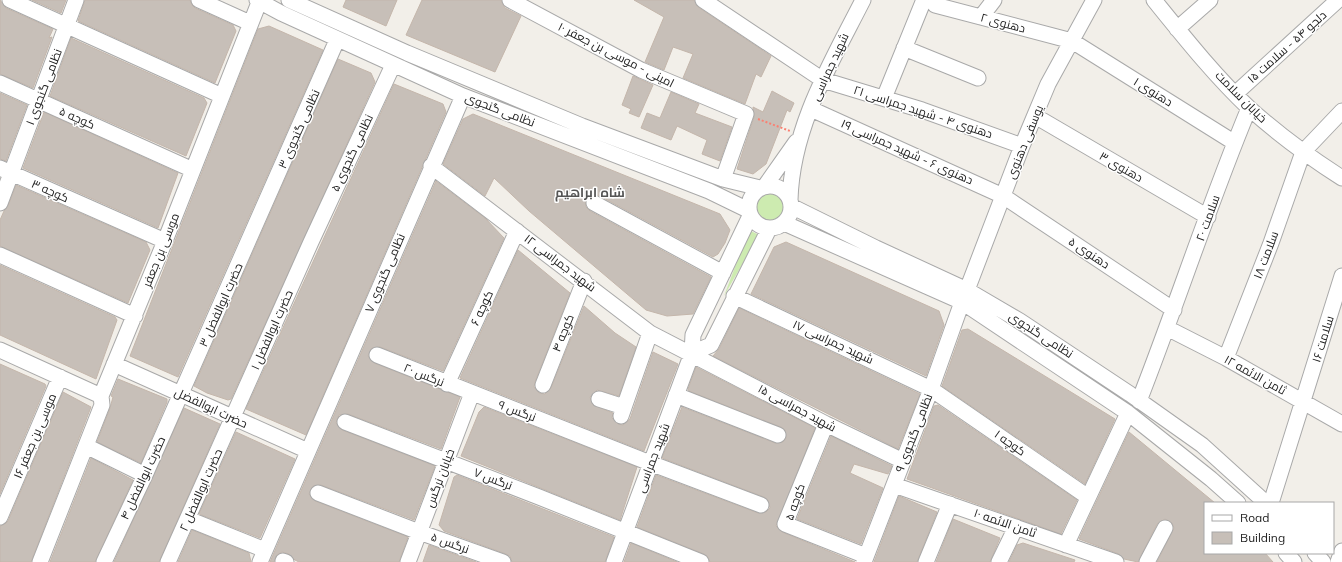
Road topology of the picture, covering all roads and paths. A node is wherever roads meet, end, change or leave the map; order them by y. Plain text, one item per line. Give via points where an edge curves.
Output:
1 (11, 0) edge
2 (76, 0) edge
3 (199, 0) edge
4 (289, 0) edge
5 (510, 0) edge
6 (703, 0) edge
7 (863, 0) edge
8 (994, 0) edge
9 (1094, 0) edge
10 (1154, 0) edge
11 (1210, 0) edge
12 (1338, 0) edge
13 (259, 1) edge
14 (981, 17) junction
15 (250, 23) junction
16 (66, 27) junction
17 (1177, 29) junction
18 (337, 40) junction
19 (1072, 41) junction
20 (904, 48) junction
21 (393, 65) junction
22 (978, 78) dead end
23 (823, 80) junction
24 (0, 83) edge
25 (1236, 94) junction
26 (222, 96) junction
27 (463, 96) junction
28 (884, 98) junction
29 (38, 101) junction
30 (1249, 108) junction
31 (811, 109) junction
32 (1342, 111) edge
33 (746, 114) junction
34 (1035, 116) junction
35 (800, 136) junction
36 (1235, 143) junction
37 (1022, 146) junction
38 (1303, 152) junction
39 (431, 166) junction
40 (193, 170) junction
41 (6, 171) edge
42 (1341, 176) edge
43 (723, 179) junction
44 (763, 187) junction
45 (1003, 196) junction
46 (0, 203) edge
47 (594, 203) dead end
48 (791, 203) junction
49 (749, 213) junction
50 (260, 217) joint
51 (1208, 217) junction
52 (784, 223) junction
53 (769, 229) junction
54 (517, 232) junction
55 (165, 241) junction
56 (311, 242) joint
57 (0, 255) edge
58 (723, 272) junction
59 (1342, 276) edge
60 (584, 281) junction
61 (734, 296) junction
62 (964, 296) junction
63 (1174, 310) junction
64 (135, 316) junction
65 (1168, 328) junction
66 (650, 333) junction
67 (0, 350) edge
68 (692, 353) junction
69 (377, 355) dead end
70 (1226, 358) junction
71 (114, 364) junction
72 (60, 377) junction
73 (447, 384) junction
74 (543, 385) dead end
75 (931, 388) junction
76 (472, 393) junction
77 (182, 394) junction
78 (676, 395) junction
79 (101, 396) junction
80 (599, 399) dead end
81 (1139, 401) junction
82 (1303, 401) junction
83 (1128, 413) junction
84 (233, 418) junction
85 (344, 422) dead end
86 (826, 424) junction
87 (1342, 424) edge
88 (778, 435) dead end
89 (86, 446) junction
90 (308, 451) junction
91 (446, 461) junction
92 (903, 461) junction
93 (650, 463) junction
94 (145, 475) junction
95 (894, 485) junction
96 (318, 493) dead end
97 (1088, 497) junction
98 (1237, 502) edge
99 (1265, 502) edge
100 (1271, 502) edge
101 (761, 504) dead end
102 (950, 504) junction
103 (0, 517) edge
104 (188, 519) junction
105 (1016, 527) junction
106 (1165, 528) dead end
107 (626, 531) junction
108 (419, 532) junction
109 (1066, 545) junction
110 (1342, 551) edge
111 (1287, 554) edge
112 (1315, 554) edge
113 (263, 556) edge
114 (1093, 558) edge
115 (865, 559) edge
116 (40, 562) edge
117 (104, 562) edge
118 (168, 562) edge
119 (408, 562) edge
120 (503, 562) edge
121 (614, 562) edge
122 (701, 562) edge
123 (926, 562) edge
124 (999, 562) edge
125 (1116, 562) edge
126 (1147, 562) edge
127 (1294, 562) edge
128 (1323, 562) edge
129 (1338, 562) edge

1 - 16 street
2 - 16 street, نظامی گنجوی ۱
3 - 15 street
4 - 43 street, نظامی گنجوی via 407,53 582,126
5 - 33 street, امینی - موسی بن جعفر ۱۰ via 641,70
6 - 23 street, دهنوی ۴ - شهید جمراسی ۲۱
7 - 23 street, شهید جمراسی
8 - 14 street
9 - 19 street, یوسفی دهنوی
10 - 17 street, خیابان سلامت
11 - 17 street
12 - 25 street, دلجو ۵۴ - سلامت ۱۵
13 - 15 street, موسی بن جعفر
13 - 18 street, نظامی گنجوی
14 - 19 street, دهنوی ۲
14 - 20 street, دهنوی ۲ via 929,3
15 - 26 street, موسی بن جعفر
16 - 26 street
16 - 29 street, نظامی گنجوی ۱
17 - 25 street, خیابان سلامت
18 - 21 street, نظامی گنجوی
18 - 50 street, نظامی گنجوی ۳
19 - 34 street, یوسفی دهنوی via 1048,84
19 - 36 street, دهنوی ۱
20 - 22 street
20 - 28 street
21 - 27 street, نظامی گنجوی
21 - 56 street, نظامی گنجوی ۵
23 - 28 street, دهنوی ۴ - شهید جمراسی ۲۱
23 - 31 street, شهید جمراسی
24 - 29 street
25 - 30 street, خیابان سلامت
26 - 40 street, موسی بن جعفر
27 - 39 street, نظامی گنجوی ۷
27 - 49 street, نظامی گنجوی via 710,191
28 - 37 street, دهنوی ۴ - شهید جمراسی ۲۱
29 - 40 street, کوچه ۵
29 - 41 street, نظامی گنجوی ۱
30 - 36 street, سلامت ۲۰
30 - 38 street, خیابان سلامت
31 - 35 street, شهید جمراسی
31 - 45 street, دهنوی ۶ - شهید جمراسی ۱۹
32 - 38 street
33 - 35 path
33 - 43 street
34 - 37 street, یوسفی دهنوی
34 - 51 street, دهنوی ۳
35 - 44 street
35 - 48 street via 790,183
36 - 51 street, سلامت ۲۰
37 - 45 street, یوسفی دهنوی
38 - 42 street, خیابان سلامت
38 - 70 street, سلامت ۱۸
39 - 54 street, شهید جمراسی ۱۲
39 - 90 street, نظامی گنجوی ۷
40 - 55 street, موسی بن جعفر
41 - 46 street, نظامی گنجوی ۱
41 - 55 street, کوچه ۳
43 - 44 street, نظامی گنجوی
44 - 48 street via 778,187
44 - 49 street via 751,197
45 - 62 street, یوسفی دهنوی
45 - 63 street, دهنوی ۵
47 - 58 street
48 - 52 street via 788,218
48 - 62 street, نظامی گنجوی
49 - 53 street via 758,225
49 - 58 street, شهید جمراسی
50 - 77 street, حضرت ابوالفضل ۳
51 - 63 street, سلامت ۲۰
52 - 53 street
52 - 62 street, نظامی گنجوی
53 - 61 street
54 - 60 street, شهید جمراسی ۱۲
54 - 73 street, کوچه ۶
55 - 64 street, موسی بن جعفر
56 - 84 street, حضرت ابوالفضل ۱
57 - 64 street
58 - 68 street, شهید جمراسی via 693,335
59 - 82 street, سلامت ۱۶
60 - 66 street, شهید جمراسی ۱۲
60 - 74 street, کوچه ۴
61 - 68 street via 711,345
61 - 75 street, شهید جمراسی ۱۷
62 - 75 street, نظامی گنجوی ۹
62 - 81 street, نظامی گنجوی via 1026,325
62 - 83 street, نظامی گنجوی
63 - 65 street, سلامت ۲۰
64 - 71 street, موسی بن جعفر
65 - 70 street, ثامن الائمه ۱۲
65 - 81 street, سلامت ۲۰
66 - 68 street, شهید جمراسی ۱۲
66 - 80 street via 622,412
67 - 72 street
68 - 78 street, شهید جمراسی
68 - 86 street, شهید جمراسی ۱۵
69 - 73 street, نرگس ۲۰
70 - 82 street, ثامن الائمه ۱۲
71 - 77 street, حضرت ابوالفضل
71 - 79 street, موسی بن جعفر
72 - 79 street
72 - 103 street, موسی بن جعفر ۱۶
73 - 76 street, نرگس ۲۰
75 - 92 street, نظامی گنجوی ۹
75 - 97 street, کوچه ۱
76 - 91 street, خیابان نرگس
76 - 93 street, نرگس ۹
77 - 84 street, حضرت ابوالفضل
77 - 94 street, حضرت ابوالفضل ۴
78 - 88 street
78 - 93 street, شهید جمراسی
79 - 89 street, موسی بن جعفر via 102,405
81 - 99 street, نظامی گنجوی via 1202,445
82 - 87 street, ثامن الائمه ۱۲
82 - 100 street, سلامت ۱۶
83 - 97 street
83 - 98 street, نظامی گنجوی
84 - 90 street, حضرت ابوالفضل
84 - 104 street, حضرت ابوالفضل ۲
85 - 91 street, نرگس ۷
86 - 92 street, شهید جمراسی ۱۵
86 - 115 street, کوچه ۵ via 785,524
89 - 94 street
89 - 116 street, موسی بن جعفر
90 - 113 street, نظامی گنجوی ۷
91 - 107 street, نرگس ۷
91 - 108 street, خیابان نرگس
92 - 95 street, نظامی گنجوی ۹
93 - 101 street, نرگس ۹
93 - 107 street, شهید جمراسی
94 - 117 street, حضرت ابوالفضل ۴
95 - 102 street, ثامن الائمه ۱۰
95 - 115 street, نظامی گنجوی ۹
96 - 108 street, نرگس ۵
97 - 109 street
102 - 105 street, ثامن الائمه ۱۰
102 - 123 street
104 - 113 street
104 - 118 street, حضرت ابوالفضل ۲
105 - 109 street, ثامن الائمه ۱۰
105 - 124 street
106 - 126 street
107 - 121 street, شهید جمراسی
107 - 122 street, نرگس ۷
108 - 119 street, خیابان نرگس
108 - 120 street, نرگس ۵
109 - 114 street, ثامن الائمه ۱۰
110 - 129 street
111 - 127 street
112 - 128 street
114 - 125 street, ثامن الائمه ۱۰

